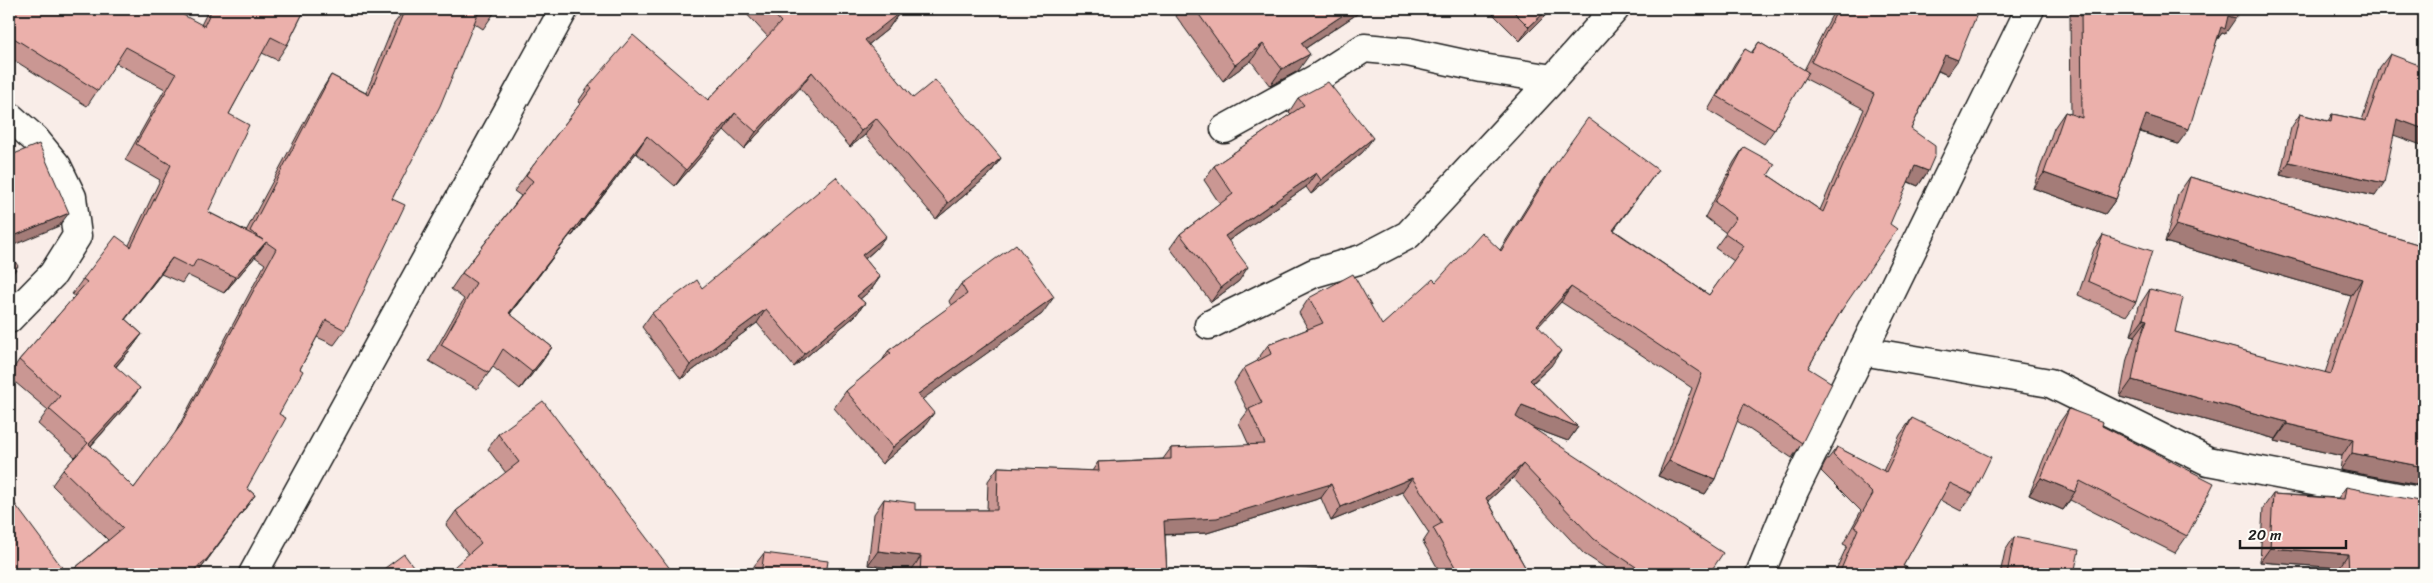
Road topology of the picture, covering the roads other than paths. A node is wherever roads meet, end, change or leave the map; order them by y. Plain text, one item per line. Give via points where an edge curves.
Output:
1 (564, 9) edge
2 (1615, 9) edge
3 (2030, 9) edge
4 (1553, 79) junction
5 (9, 116) edge
6 (1225, 129) dead end
7 (9, 319) edge
8 (1209, 325) dead end
9 (1862, 351) junction
10 (2424, 502) edge
11 (253, 574) edge
12 (1760, 574) edge

1 - 11 street
2 - 4 street
3 - 9 street
4 - 6 street via 1408,52 1364,48
4 - 8 street via 1408,235 1362,260 1314,273
5 - 7 street via 57,166 72,197 77,236 53,274
9 - 10 street via 2050,383 2208,461
9 - 12 street via 1794,491

